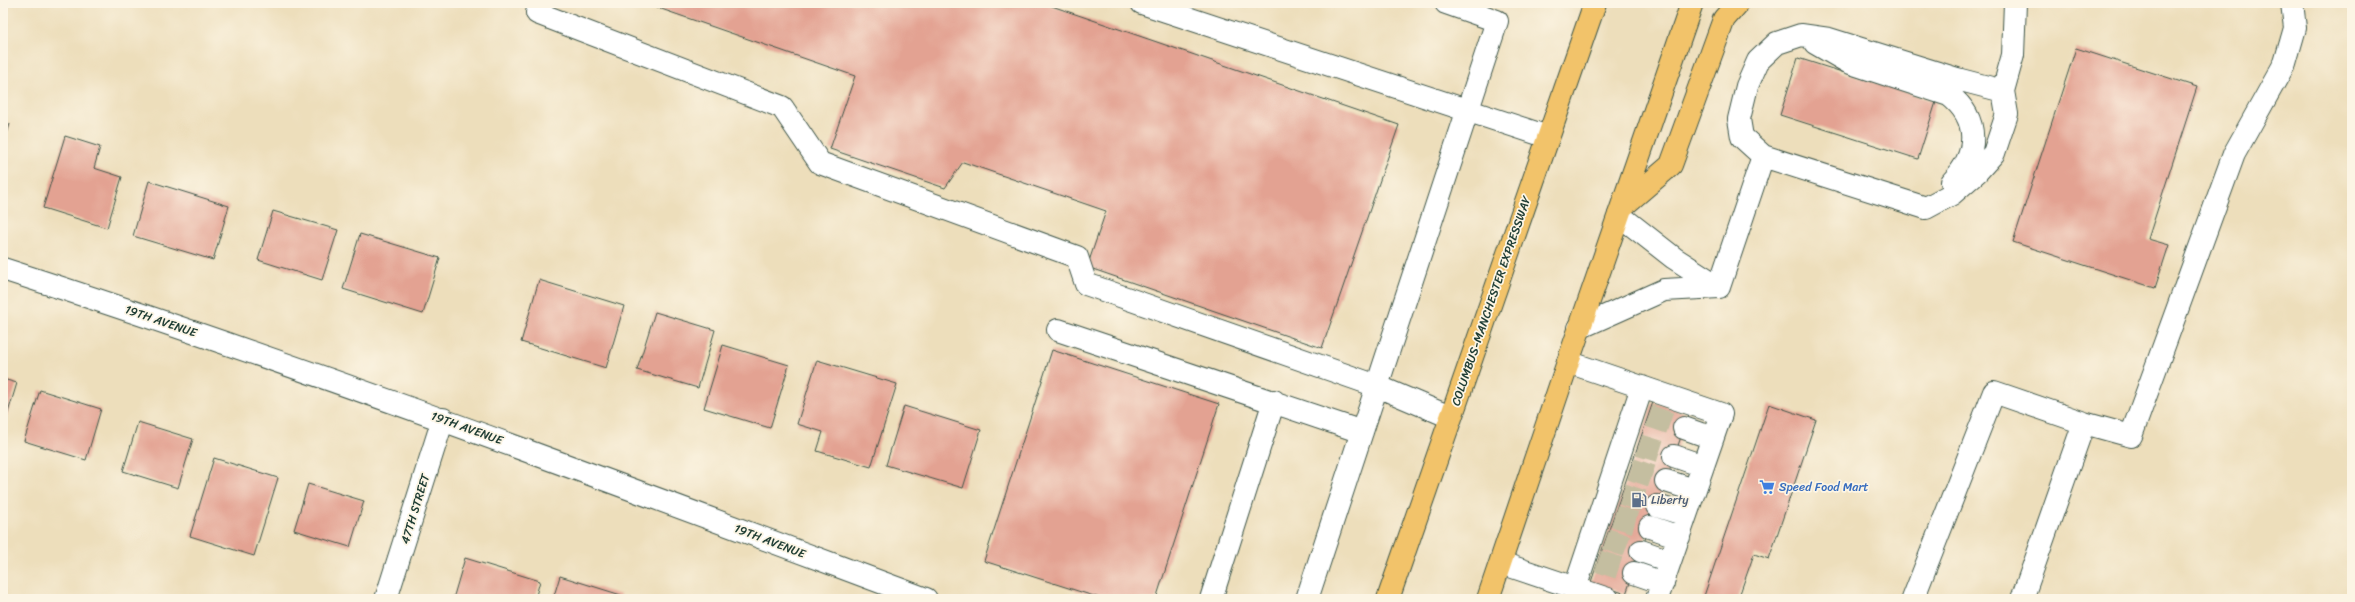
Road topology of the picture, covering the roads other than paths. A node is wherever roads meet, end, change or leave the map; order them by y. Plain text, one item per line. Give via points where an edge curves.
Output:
1 (540, 3) edge
2 (1142, 3) edge
3 (1446, 3) edge
4 (1595, 3) edge
5 (1692, 3) edge
6 (1738, 3) edge
7 (2015, 3) edge
8 (2292, 3) edge
9 (1801, 35) junction
10 (2004, 91) junction
11 (1468, 109) junction
12 (1548, 137) junction
13 (1763, 156) junction
14 (1926, 208) junction
15 (1620, 212) junction
16 (3, 269) edge
17 (1719, 287) junction
18 (1579, 328) junction
19 (1058, 330) dead end
20 (1568, 362) junction
21 (1377, 386) junction
22 (1642, 387) junction
23 (1274, 402) junction
24 (1450, 417) junction
25 (443, 418) junction
26 (2084, 422) junction
27 (1684, 428) tunnel mouth
28 (1362, 432) junction
29 (1712, 438) junction
30 (1674, 456) tunnel mouth
31 (1703, 466) junction
32 (1666, 481) tunnel mouth
33 (1694, 490) junction
34 (1657, 506) tunnel mouth
35 (1686, 515) junction
36 (1650, 527) tunnel mouth
37 (1679, 537) junction
38 (1641, 551) tunnel mouth
39 (1670, 561) junction
40 (1500, 563) junction
41 (1634, 573) tunnel mouth
42 (1575, 588) junction
43 (1660, 591) edge
44 (386, 599) edge
45 (926, 599) edge
46 (1212, 599) edge
47 (1307, 599) edge
48 (1388, 599) edge
49 (1488, 599) edge
50 (1608, 599) edge
51 (1913, 599) edge
52 (2022, 599) edge

1 - 21 street via 537,13 782,107 820,163 1076,257 1086,284
2 - 11 street
3 - 11 street via 1497,21
4 - 12 main road, COLUMBUS-MANCHESTER EXPRESSWAY
5 - 15 main road
6 - 15 main road via 1724,19 1671,165
7 - 10 street via 2013,55
8 - 26 street via 2295,28 2285,63 2234,154 2131,436
9 - 10 street via 1830,38 1957,80
9 - 13 street via 1777,43 1758,61 1747,86 1739,119 1742,137
9 - 14 street via 1848,62 1949,95 1961,104 1969,119 1973,137 1970,157 1963,171
10 - 14 street via 2007,114 1994,153 1952,194
11 - 12 street
11 - 21 street
12 - 24 main road, COLUMBUS-MANCHESTER EXPRESSWAY
13 - 14 street
13 - 17 street
15 - 17 street via 1674,258
15 - 18 main road
16 - 25 street, 19TH AVENUE
17 - 18 street via 1664,290
18 - 20 main road
19 - 23 street
20 - 22 street
20 - 40 main road
21 - 24 street
21 - 28 street
22 - 29 street via 1721,414
22 - 42 street via 1641,414 1632,442 1592,559
23 - 28 street
23 - 46 street
24 - 48 main road, COLUMBUS-MANCHESTER EXPRESSWAY
25 - 44 street, 47TH STREET
25 - 45 street, 19TH AVENUE
26 - 51 street via 1994,392
26 - 52 street
27 - 29 street
28 - 47 street
29 - 31 street
30 - 31 street
31 - 33 street
32 - 33 street
33 - 35 street
34 - 35 street
35 - 37 street
36 - 37 street
37 - 39 street
38 - 39 street
39 - 43 street
40 - 42 street
40 - 49 main road
41 - 43 street
42 - 50 street

